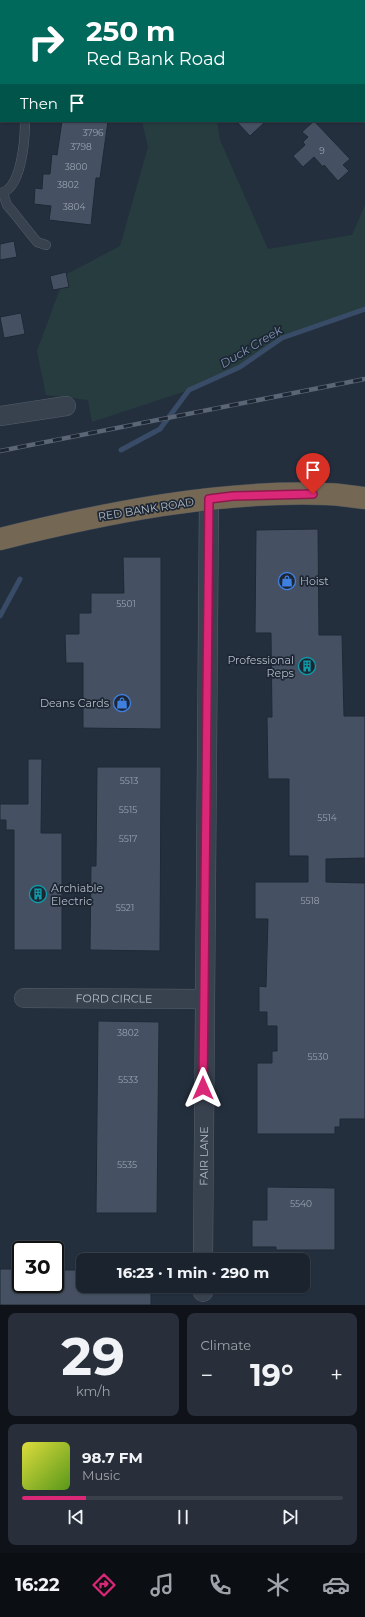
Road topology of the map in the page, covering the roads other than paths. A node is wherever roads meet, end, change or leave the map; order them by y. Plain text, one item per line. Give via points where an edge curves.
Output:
1 (24, 122) edge
2 (2, 193) edge
3 (46, 246) dead end
4 (66, 406) dead end
5 (0, 416) edge
6 (365, 498) edge
7 (209, 499) junction
8 (0, 539) edge
9 (24, 998) dead end
10 (204, 999) junction
11 (203, 1253) edge

1 - 2 lane via 24,139 16,178
2 - 3 lane via 7,205 37,242
4 - 5 street
6 - 7 highway, RED BANK ROAD via 299,494
7 - 8 highway, RED BANK ROAD via 62,523
7 - 10 street, FAIR LANE
9 - 10 street, FORD CIRCLE
10 - 11 street, FAIR LANE

